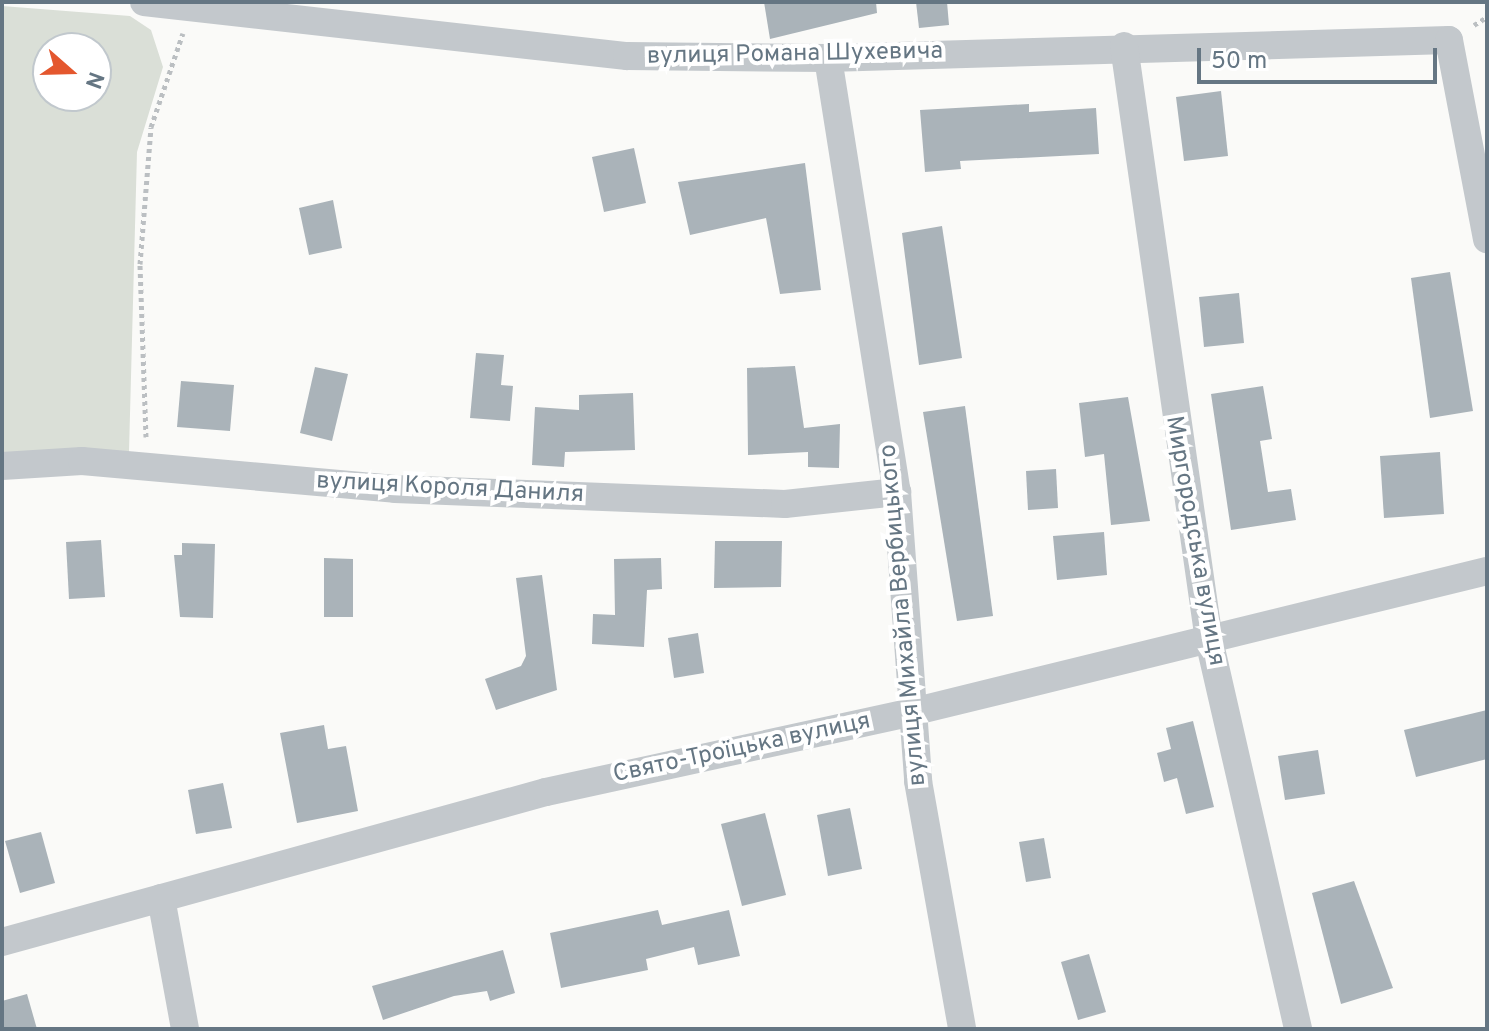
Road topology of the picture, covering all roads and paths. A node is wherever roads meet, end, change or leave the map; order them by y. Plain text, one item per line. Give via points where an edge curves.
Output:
1 (144, 2) edge
2 (192, 6) junction
3 (1124, 46) junction
4 (828, 58) junction
5 (1487, 239) edge
6 (2, 466) edge
7 (152, 470) junction
8 (897, 492) junction
9 (1487, 571) edge
10 (1209, 640) junction
11 (916, 711) junction
12 (161, 898) junction
13 (2, 942) edge
14 (185, 1029) edge
15 (962, 1029) edge
16 (1298, 1029) edge

1 - 2 street, вулиця Романа Шухевича
2 - 4 street, вулиця Романа Шухевича via 627,56
2 - 7 path via 151,127 140,399
3 - 4 street, вулиця Романа Шухевича
3 - 5 street, вулиця Романа Шухевича via 1449,40
3 - 10 street, Миргородська вулиця
4 - 8 street, вулиця Михайла Вербицького
6 - 7 street, вулиця Короля Даниля via 82,461
7 - 8 street, вулиця Короля Даниля via 513,496 785,504
8 - 11 street, вулиця Михайла Вербицького
9 - 10 street, Свято-Троїцька вулиця
10 - 11 street, Свято-Троїцька вулиця
10 - 16 street, Миргородська вулиця
11 - 12 street, Свято-Троїцька вулиця via 546,792
11 - 15 street, вулиця Михайла Вербицького via 918,781
12 - 13 street, Свято-Троїцька вулиця
12 - 14 street

